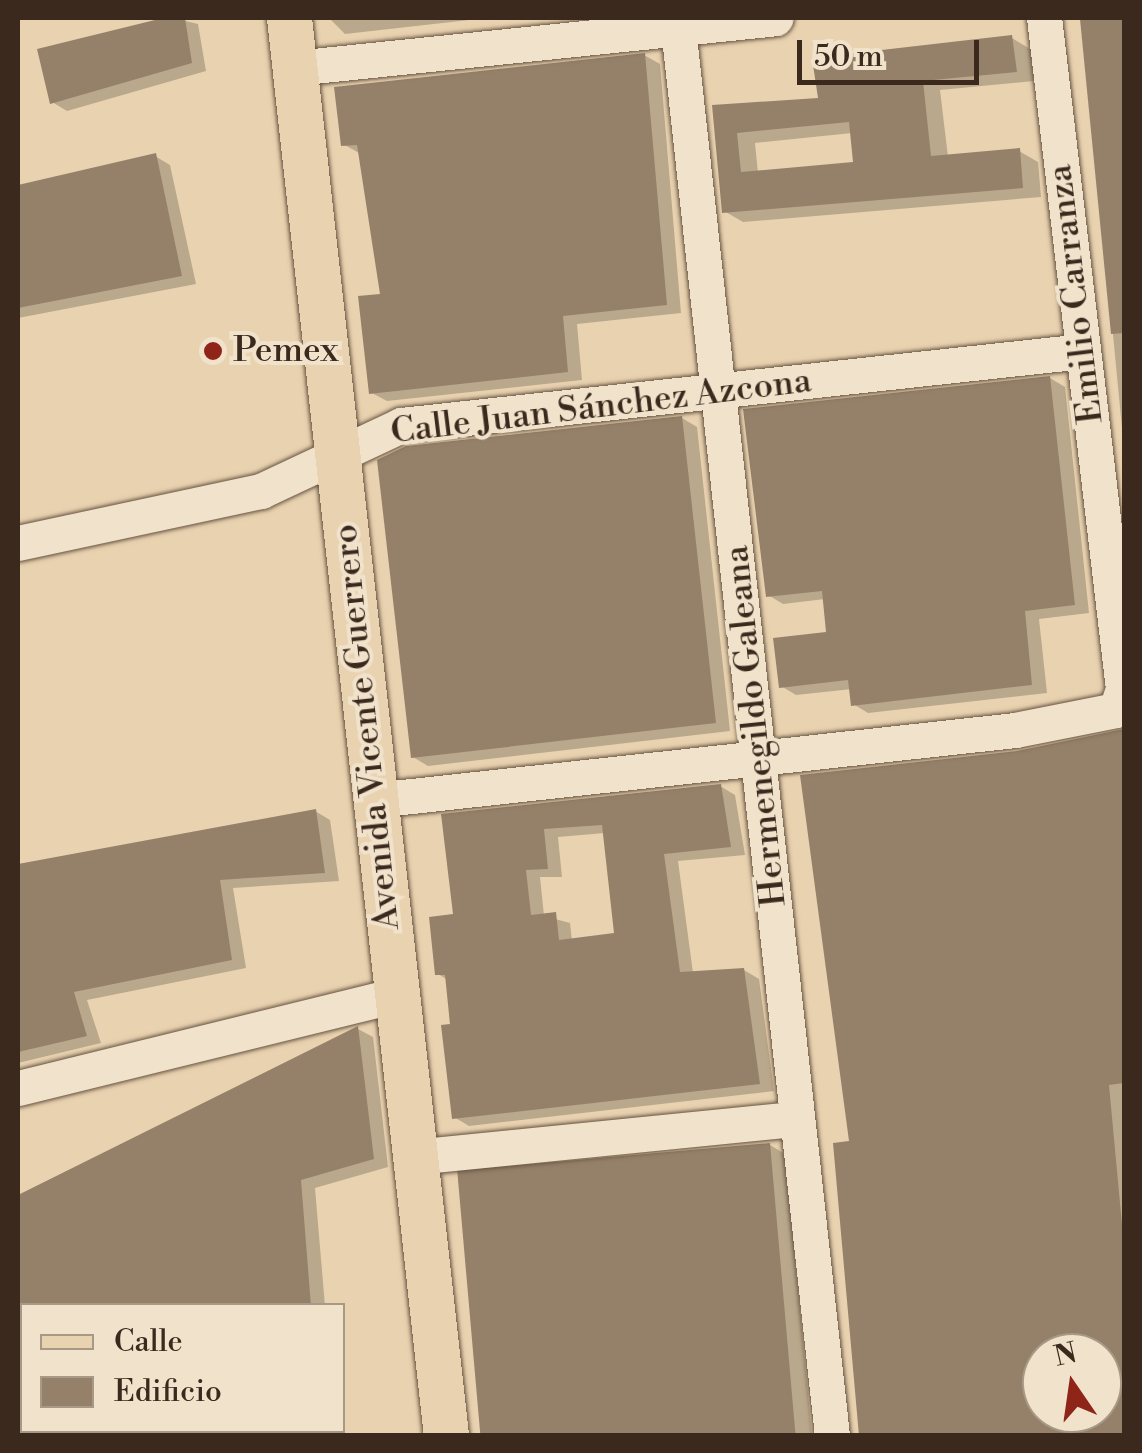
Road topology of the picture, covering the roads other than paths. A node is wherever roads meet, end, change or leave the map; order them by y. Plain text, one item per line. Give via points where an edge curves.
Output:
1 (289, 18) edge
2 (775, 18) edge
3 (1044, 18) edge
4 (678, 23) edge
5 (294, 68) junction
6 (1083, 351) junction
7 (719, 392) junction
8 (338, 457) junction
9 (18, 542) edge
10 (1123, 689) edge
11 (760, 759) junction
12 (375, 800) junction
13 (396, 995) junction
14 (18, 1088) edge
15 (796, 1119) junction
16 (413, 1157) junction
17 (446, 1436) edge
18 (832, 1436) edge

1 - 5 main road, Avenida Vicente Guerrero
2 - 4 street
3 - 6 street, Emilio Carranza
4 - 5 street
4 - 7 street, Hermenegildo Galeana
5 - 8 main road, Avenida Vicente Guerrero
6 - 7 street, Calle Juan Sánchez Azcona
6 - 10 street, Emilio Carranza
7 - 8 street, Calle Juan Sánchez Azcona via 400,425
7 - 11 street, Hermenegildo Galeana
8 - 9 street, Calle Juan Sánchez Azcona via 261,491
8 - 12 main road, Avenida Vicente Guerrero
10 - 11 street via 1122,702 1106,716
11 - 12 street
11 - 15 street, Hermenegildo Galeana
12 - 13 main road, Avenida Vicente Guerrero
13 - 14 street
13 - 16 main road, Avenida Vicente Guerrero
15 - 16 street
15 - 18 street, Hermenegildo Galeana
16 - 17 main road, Avenida Vicente Guerrero

